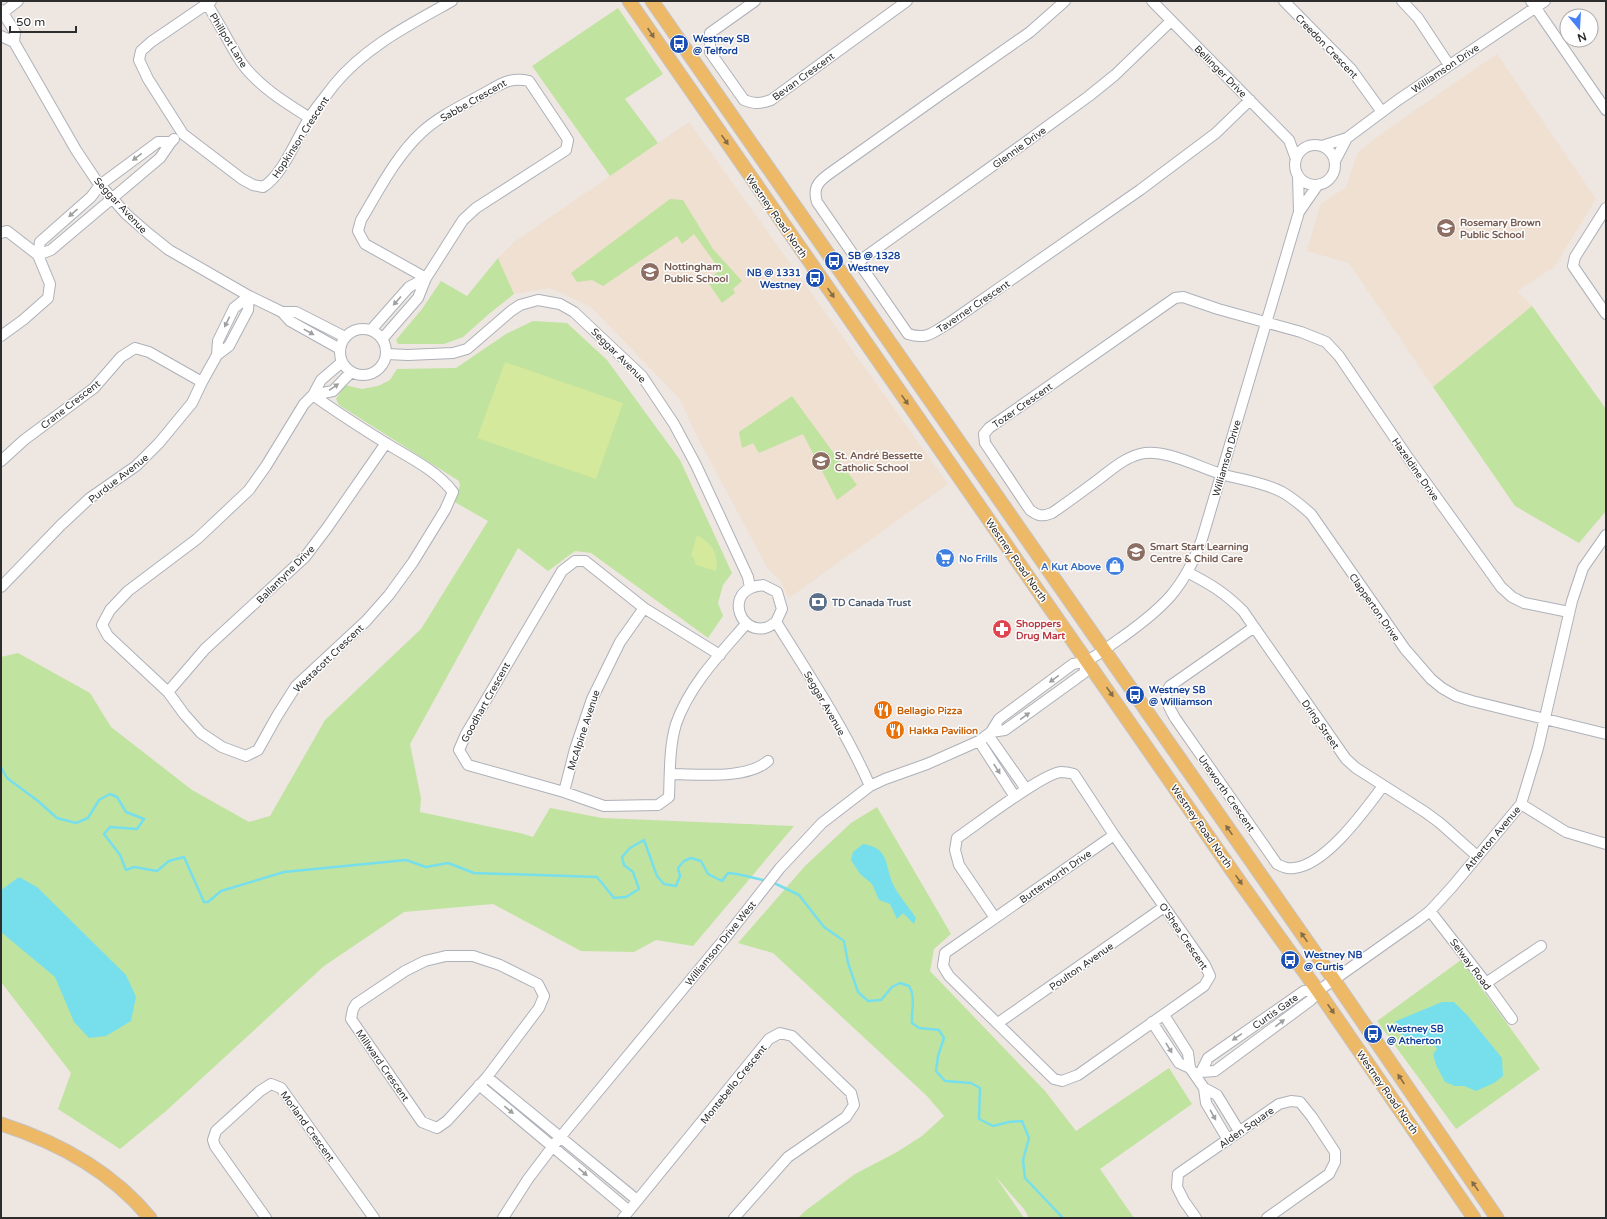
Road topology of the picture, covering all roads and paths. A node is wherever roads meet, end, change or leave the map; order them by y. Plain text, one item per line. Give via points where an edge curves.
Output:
1 (18, 1) edge
2 (452, 1) edge
3 (629, 1) edge
4 (652, 1) edge
5 (755, 1) edge
6 (907, 1) edge
7 (1065, 1) edge
8 (1152, 1) edge
9 (1284, 1) edge
10 (1402, 1) edge
11 (1545, 1) edge
12 (209, 2) edge
13 (1533, 4) edge
14 (2, 12) edge
15 (1172, 21) junction
16 (1, 36) edge
17 (14, 42) junction
18 (1449, 65) junction
19 (1250, 100) junction
20 (1606, 110) edge
21 (1382, 112) junction
22 (310, 118) junction
23 (183, 134) junction
24 (1347, 138) junction
25 (1290, 140) junction
26 (171, 142) junction
27 (1310, 145) junction
28 (1322, 146) junction
29 (1296, 159) junction
30 (1335, 161) junction
31 (1298, 175) junction
32 (100, 185) junction
33 (1317, 186) junction
34 (112, 197) junction
35 (1606, 208) edge
36 (1299, 212) junction
37 (1, 233) edge
38 (38, 255) junction
39 (858, 262) junction
40 (426, 278) junction
41 (249, 296) junction
42 (282, 312) junction
43 (1606, 314) edge
44 (1266, 323) junction
45 (371, 330) junction
46 (1, 336) edge
47 (345, 337) junction
48 (383, 338) junction
49 (340, 348) junction
50 (387, 354) junction
51 (217, 355) junction
52 (342, 362) junction
53 (351, 372) junction
54 (202, 382) junction
55 (313, 395) junction
56 (386, 443) junction
57 (1, 461) edge
58 (1222, 474) junction
59 (1606, 535) edge
60 (1187, 572) junction
61 (3, 581) edge
62 (750, 588) junction
63 (644, 608) junction
64 (1569, 612) junction
65 (776, 622) junction
66 (746, 624) junction
67 (1253, 628) junction
68 (1103, 650) junction
69 (720, 655) junction
70 (1088, 661) junction
71 (168, 692) junction
72 (1544, 720) junction
73 (989, 734) junction
74 (1606, 734) edge
75 (979, 741) junction
76 (768, 761) dead end
77 (670, 774) junction
78 (870, 786) junction
79 (1383, 786) junction
80 (1026, 789) junction
81 (564, 792) junction
82 (1016, 797) junction
83 (1521, 804) junction
84 (1114, 835) junction
85 (1606, 844) edge
86 (1477, 856) junction
87 (1164, 907) junction
88 (1430, 911) junction
89 (995, 918) junction
90 (1540, 946) dead end
91 (1334, 980) junction
92 (1486, 983) junction
93 (1318, 991) junction
94 (1164, 1014) junction
95 (1512, 1019) dead end
96 (1152, 1022) junction
97 (998, 1023) junction
98 (1196, 1071) junction
99 (487, 1077) junction
100 (479, 1085) junction
101 (1204, 1088) junction
102 (1, 1124) edge
103 (1240, 1131) junction
104 (561, 1138) junction
105 (1228, 1140) junction
106 (553, 1146) junction
107 (636, 1200) junction
108 (625, 1214) edge
109 (150, 1218) edge
110 (266, 1218) edge
111 (374, 1218) edge
112 (503, 1218) edge
113 (734, 1218) edge
114 (1196, 1218) edge
115 (1267, 1218) edge
116 (1474, 1218) edge
117 (1497, 1218) edge

1 - 14 street
2 - 22 street, Hopkinson Crescent via 400,30 358,60 334,85
3 -> 70 main road, Westney Road North
4 - 68 main road, Westney Road North
5 - 6 street, Bevan Crescent via 710,33 709,41 710,52 744,100 752,103 771,100
7 - 39 street, Taverner Crescent via 1030,32 821,180 814,194 817,202
8 - 15 street, Bellinger Drive
9 - 21 street, Creedon Crescent via 1351,69
10 - 18 street via 1418,18
11 - 13 street, Williamson Drive
12 - 22 street, Phillpot Lane via 242,62 255,78
12 - 23 street, Hopkinson Crescent via 151,42 141,51 139,60
13 - 18 street, Williamson Drive
13 - 20 street
14 - 17 street, Seggar Avenue via 14,32
15 - 19 street, Bellinger Drive
15 - 39 street, Glennie Drive via 1089,96
16 - 17 street
17 - 32 street, Seggar Avenue via 76,150
18 - 21 street, Williamson Drive
19 - 25 street, Bellinger Drive
19 - 39 street, Taverner Crescent via 1216,133 1140,190 928,336 908,334
21 - 24 street, Williamson Drive
22 - 23 street, Hopkinson Crescent via 275,178 263,187 242,180
23 - 26 street
24 - 28 street, Williamson Drive
24 - 30 street, Williamson Drive
25 - 27 street
25 - 29 street, Bellinger Drive
26 -> 32 street via 158,142
26 - 34 street via 160,158
27 - 28 street
27 - 29 street via 1301,150
28 - 30 street via 1331,152
29 - 31 street via 1295,168
30 - 33 street via 1335,170 1331,178
31 - 33 street via 1305,183
31 - 36 street, Williamson Drive
32 - 34 street, Seggar Avenue
32 -> 38 street via 40,242
33 - 36 street, Williamson Drive
34 - 38 street via 51,250
34 - 41 street, Seggar Avenue via 126,214 169,250
35 - 43 street via 1575,257 1573,266
36 - 44 street, Williamson Drive
37 - 38 street via 7,232
38 - 46 street via 50,284 48,298
40 - 40 street, Sabbe Crescent via 463,220 476,208 566,150 566,135 529,81 509,79 422,131 405,150 361,220 358,231 365,244
40 -> 45 street, Sabbe Crescent via 409,287
40 - 48 street, Sabbe Crescent via 418,298
41 - 42 street, Seggar Avenue
41 - 51 street, Purdue Avenue via 245,318 229,346
41 -> 51 street, Purdue Avenue via 234,308 218,341
42 - 47 street, Seggar Avenue via 296,312
42 -> 49 street, Seggar Avenue via 290,321
44 - 58 street, Williamson Drive
44 - 58 street, Tozer Crescent via 1183,297 1175,298 984,434 985,443 1030,510 1037,515 1052,514 1120,464 1141,454 1169,456
44 - 64 street, Hazeldine Drive via 1326,342 1339,356 1501,587 1524,603
45 - 47 street via 357,329
45 - 48 street
47 - 49 street
48 - 50 street
49 - 52 street
50 - 53 street via 385,361 374,373 359,375
50 - 62 street, Seggar Avenue via 453,353 467,349 511,310 538,300 560,304 574,312 642,376 674,424 748,577
51 - 54 street, Purdue Avenue
52 - 53 street
52 - 55 street, Westacott Crescent via 321,380
55 -> 53 street via 333,391
54 - 57 street, Crane Crescent via 149,352 135,348 121,357 94,388 24,440
54 - 61 street, Purdue Avenue via 192,404 159,443 136,466 90,498
55 - 56 street, Westacott Crescent
55 - 71 street, Westacott Crescent via 304,404 249,490 197,539 128,591 110,610 102,625 108,636
56 - 71 street, Ballantyne Drive via 305,557 205,649
56 - 71 street, Westacott Crescent via 444,480 453,492 413,562 389,595 366,621 296,686 258,750 246,756 222,747 201,733
58 - 60 street, Williamson Drive via 1202,539
58 - 72 street, Clapperton Drive via 1268,485 1298,502 1405,649 1442,688 1456,696
59 - 64 street, Atherton Avenue via 1583,568
60 - 67 street, Dring Street via 1228,596
60 - 68 street, Williamson Drive via 1176,591 1164,604
62 - 65 street via 763,585 777,592 782,609
62 - 66 street via 742,594 738,603 739,613
63 - 69 street, Goodhart Crescent
63 - 81 street, McAlpine Avenue via 620,642 592,699
63 - 81 street, Goodhart Crescent via 585,561 575,561 558,578 459,750 468,765
64 - 72 street, Atherton Avenue
65 - 66 street via 766,628
65 - 78 street, Seggar Avenue via 862,767
66 - 69 street, Goodhart Crescent
67 - 79 street, Dring Street via 1346,759
67 - 79 street, Unsworth Crescent via 1170,686 1166,691 1166,702 1277,864 1286,868 1306,865 1333,847 1357,821
68 - 70 street, Williamson Drive
91 -> 68 main road, Westney Road North
69 - 77 street, Goodhart Crescent via 688,698 676,724
70 - 73 street, Williamson Drive West via 1073,664 999,719
70 -> 93 main road, Westney Road North
72 - 74 street, Clapperton Drive
72 - 83 street, Atherton Avenue
73 - 75 street, Williamson Drive West
73 - 80 street
75 - 78 street, Williamson Drive West
75 -> 82 street
76 - 77 street via 747,772
77 - 81 street, Goodhart Crescent via 669,797 658,805 604,806
78 - 104 street, Williamson Drive West via 822,823 780,868
79 - 86 street, Dring Street via 1440,823
80 - 82 street, O'Shea Crescent
80 - 84 street, O'Shea Crescent via 1049,775 1061,772 1074,774
82 - 89 street, O'Shea Crescent via 957,838 955,850 960,864
83 - 85 street via 1566,832
83 - 86 street, Atherton Avenue
84 - 87 street, O'Shea Crescent
84 - 89 street, Butterworth Drive
86 - 88 street, Atherton Avenue
87 - 94 street, O'Shea Crescent via 1210,976 1204,986
87 - 97 street, Poulton Avenue
88 - 91 street, Atherton Avenue
88 - 92 street, Selway Road
89 - 97 street, O'Shea Crescent via 945,953 943,966 949,976
90 - 92 street
91 - 93 street, Atherton Avenue
117 -> 91 main road, Westney Road North
92 - 95 street, Selway Road
93 -> 98 street, Curtis Gate via 1304,991 1208,1058
98 -> 93 street, Curtis Gate via 1215,1071 1311,1000
93 -> 116 main road, Westney Road North
94 - 96 street, O'Shea Crescent
94 - 98 street
96 - 97 street, O'Shea Crescent via 1078,1076 1062,1081 1054,1079
96 -> 98 street via 1179,1062
98 - 101 street
99 - 100 street, Millward Crescent
99 - 100 street, Millward Crescent via 539,1008 544,996 538,984 500,965 473,956 446,956 425,961 405,971 356,1004 351,1019 422,1122 437,1128 447,1121
99 - 104 street
100 -> 106 street
101 - 103 street via 1217,1095
101 -> 105 street via 1206,1103
102 - 109 main road via 38,1137 86,1163 124,1191
103 - 105 street, Alden Square
103 - 115 street, Alden Square via 1279,1104 1300,1102 1335,1152 1336,1162 1329,1174
104 - 106 street, Williamson Drive West
104 - 107 street
105 - 114 street, Alden Square via 1178,1174 1177,1187
106 -> 108 street, Montebello Crescent
106 - 112 street, Williamson Drive West
107 - 108 street, Montebello Crescent
107 - 113 street, Montebello Crescent via 769,1039 780,1033 792,1036 851,1093 854,1105 846,1117 788,1157
110 - 111 street, Morland Crescent via 213,1140 216,1132 271,1084 281,1088

